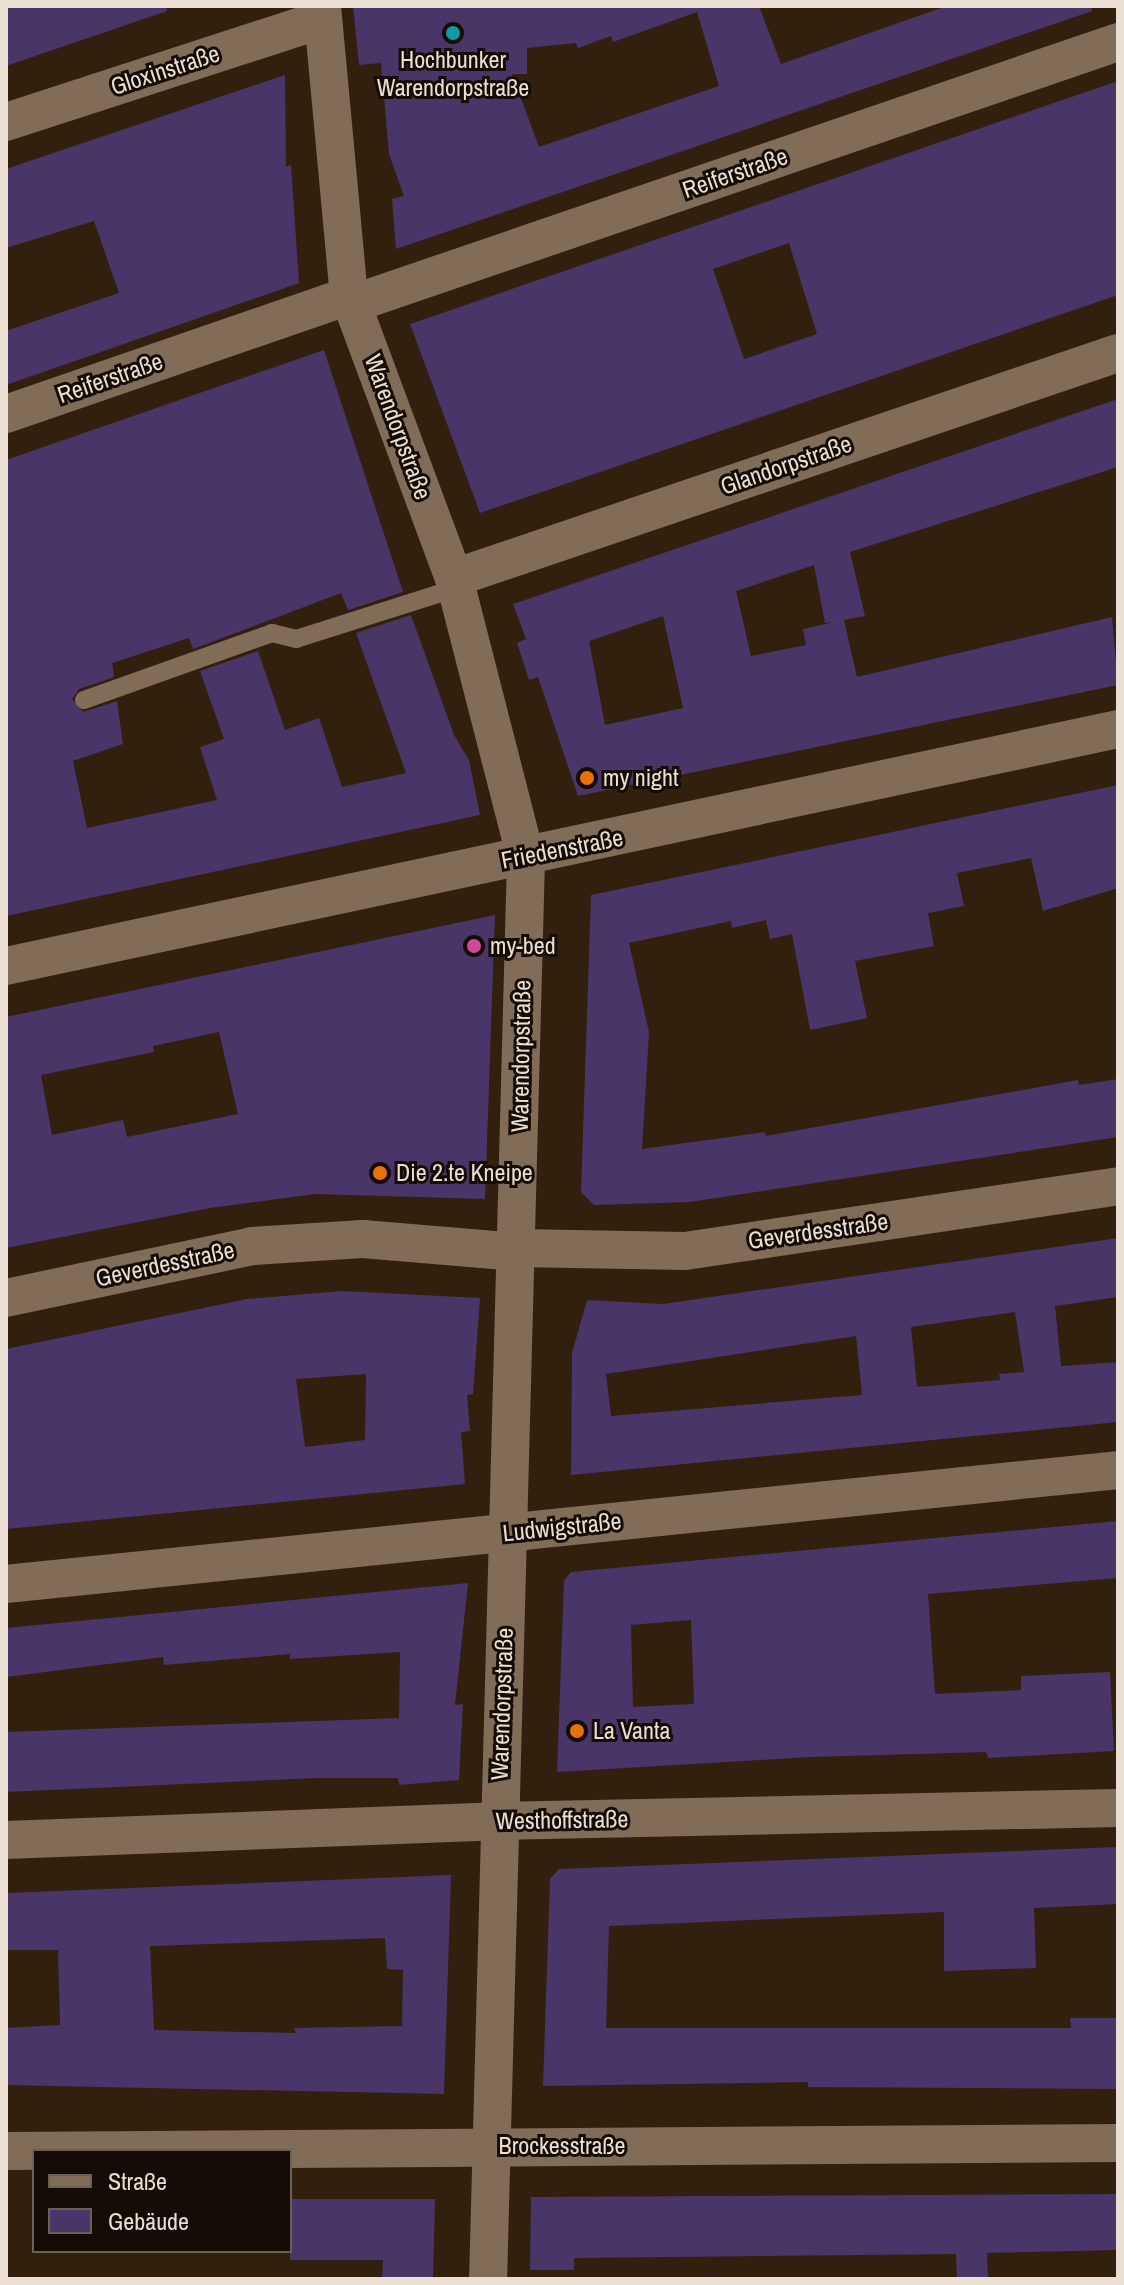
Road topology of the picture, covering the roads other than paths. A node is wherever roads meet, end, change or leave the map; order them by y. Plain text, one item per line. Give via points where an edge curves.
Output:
1 (322, 12) edge
2 (1118, 42) edge
3 (6, 122) edge
4 (351, 300) junction
5 (1118, 353) edge
6 (6, 414) edge
7 (455, 583) junction
8 (84, 700) dead end
9 (1118, 729) edge
10 (526, 859) junction
11 (6, 966) edge
12 (1118, 1186) edge
13 (517, 1250) junction
14 (6, 1298) edge
15 (1118, 1470) edge
16 (508, 1533) junction
17 (6, 1584) edge
18 (1118, 1808) edge
19 (497, 1821) junction
20 (6, 1840) edge
21 (1118, 2143) edge
22 (493, 2147) junction
23 (250, 2149) edge
24 (6, 2151) edge
25 (32, 2151) edge
26 (488, 2279) edge

1 - 3 street, Gloxinstraße
1 - 4 street, Warendorpstraße
2 - 4 street, Reiferstraße
4 - 6 street, Reiferstraße
4 - 7 street, Warendorpstraße
5 - 7 street, Glandorpstraße
7 - 8 lane via 296,639 272,633
7 - 10 street, Warendorpstraße
9 - 10 street, Friedenstraße
10 - 11 street, Friedenstraße via 448,870
10 - 13 street, Warendorpstraße
12 - 13 street, Geverdesstraße via 685,1251
13 - 14 street, Geverdesstraße via 363,1239 252,1246
13 - 16 street, Warendorpstraße
15 - 16 street, Ludwigstraße
16 - 17 street, Ludwigstraße
16 - 19 street, Warendorpstraße
18 - 19 street, Westhoffstraße
19 - 20 street, Westhoffstraße
19 - 22 street, Warendorpstraße
21 - 22 street, Brockesstraße
22 - 23 street, Brockesstraße
22 - 26 street, Warendorpstraße
24 - 25 street, Brockesstraße

